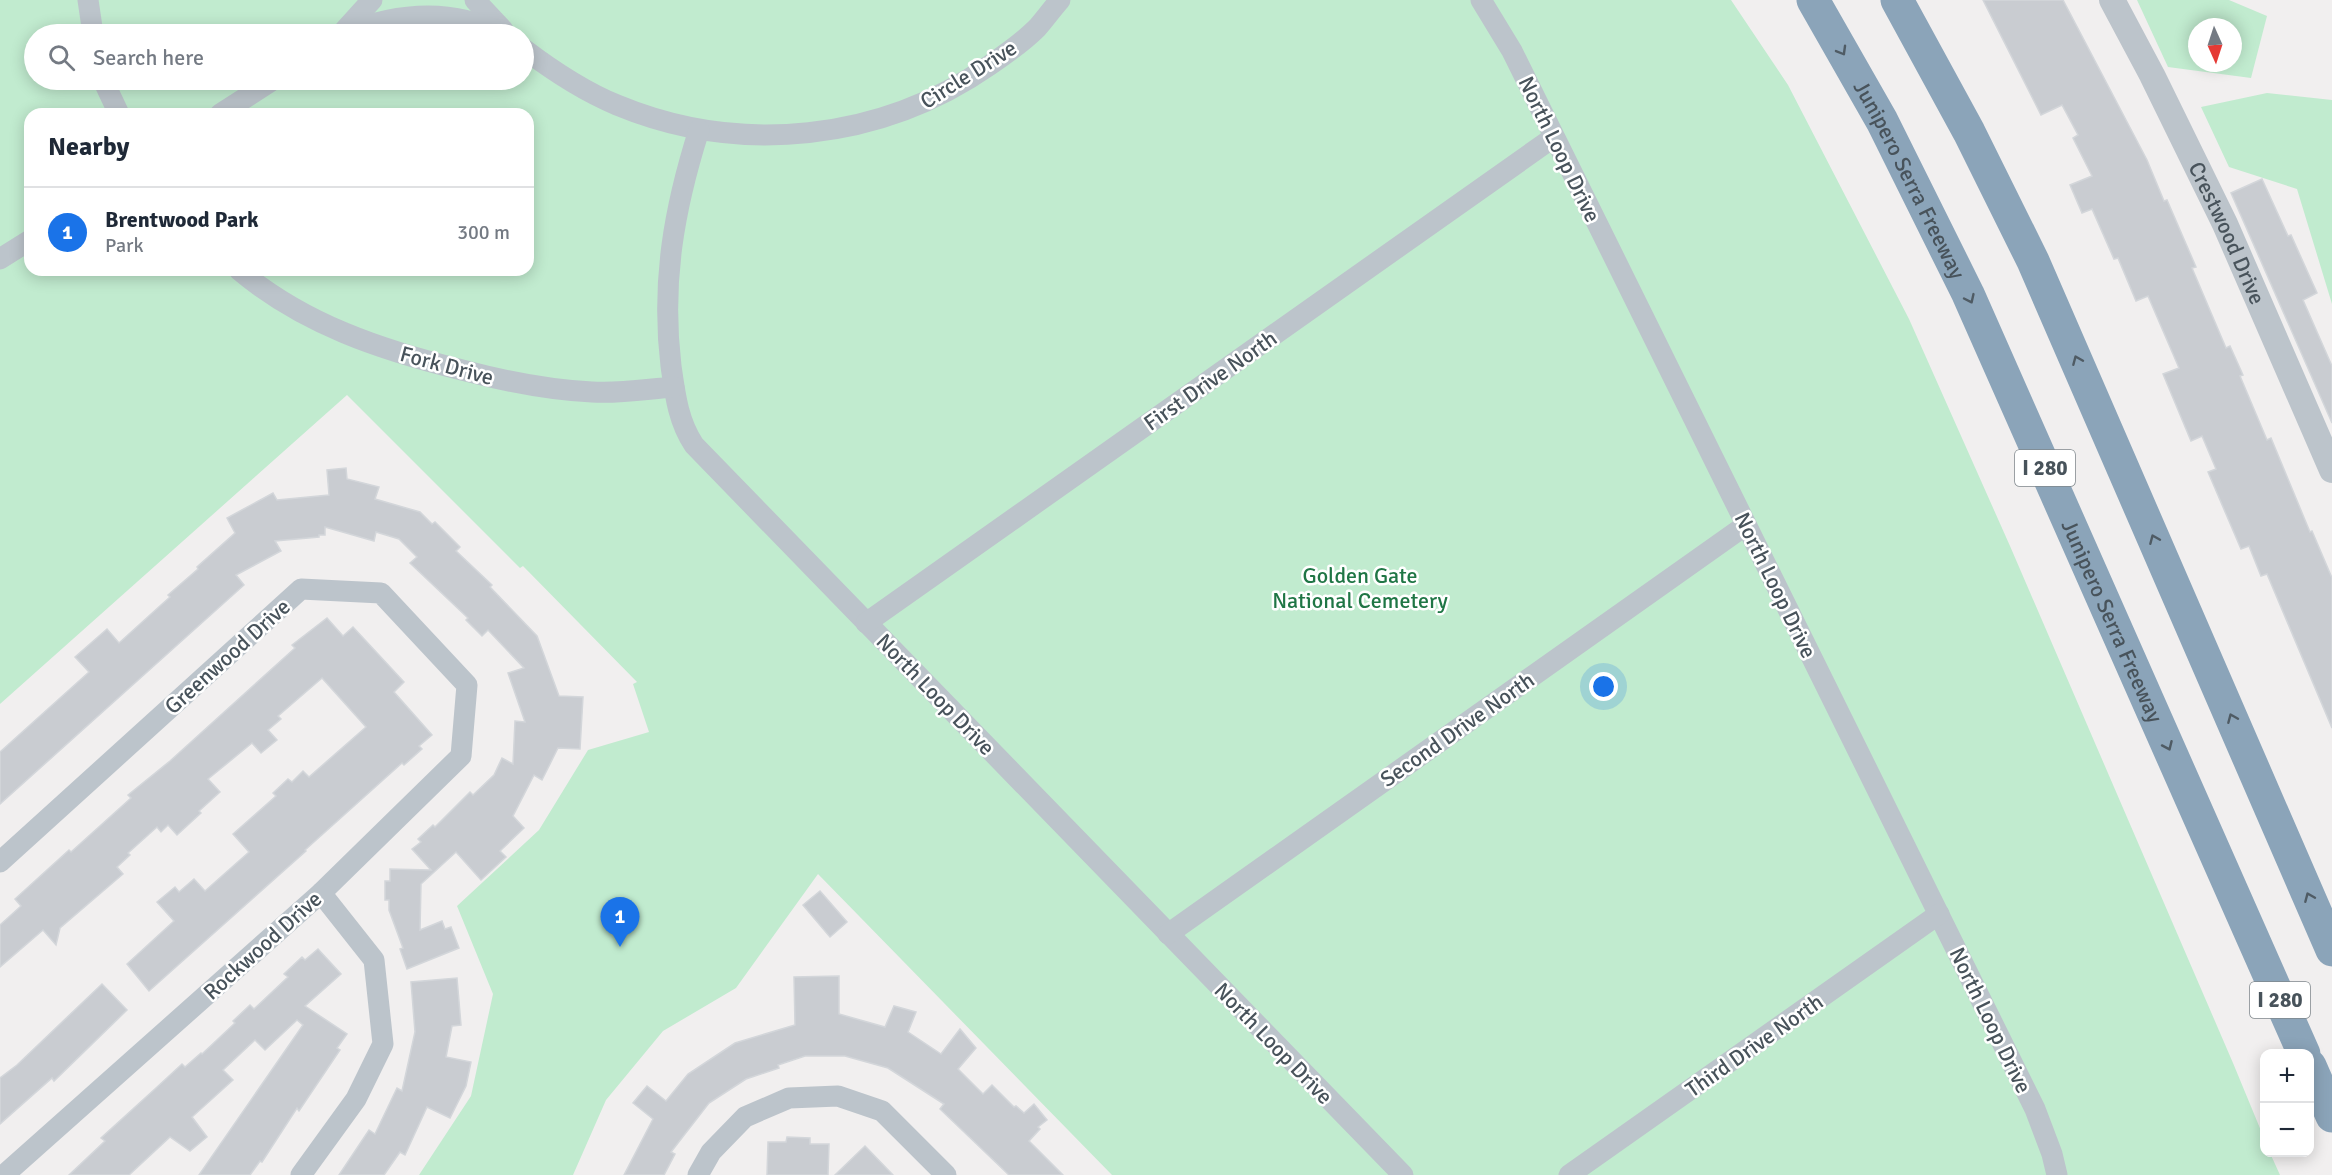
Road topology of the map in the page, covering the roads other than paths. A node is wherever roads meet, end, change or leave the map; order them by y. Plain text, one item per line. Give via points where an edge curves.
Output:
1 (88, 0) edge
2 (372, 0) edge
3 (475, 0) edge
4 (1060, 0) edge
5 (1481, 0) edge
6 (1813, 0) edge
7 (1897, 0) edge
8 (2112, 0) edge
9 (92, 24) edge
10 (351, 24) edge
11 (376, 24) edge
12 (479, 24) edge
13 (498, 24) edge
14 (534, 56) edge
15 (108, 90) edge
16 (257, 90) edge
17 (116, 108) edge
18 (229, 108) edge
19 (699, 130) junction
20 (1554, 137) junction
21 (24, 244) edge
22 (0, 259) edge
23 (247, 276) edge
24 (674, 387) junction
25 (2332, 470) edge
26 (1746, 525) junction
27 (866, 623) junction
28 (467, 685) joint
29 (0, 862) edge
30 (321, 893) junction
31 (1939, 914) junction
32 (1168, 934) junction
33 (2332, 950) edge
34 (2302, 1049) edge
35 (2314, 1075) edge
36 (2332, 1116) edge
37 (4, 1175) edge
38 (301, 1175) edge
39 (698, 1175) edge
40 (946, 1175) edge
41 (1402, 1175) edge
42 (1569, 1175) edge
43 (2057, 1175) edge

1 - 9 street
2 - 10 street
3 - 13 street
4 - 19 street, Circle Drive via 1035,29 1002,56 913,108 862,124 794,135
5 - 20 street, North Loop Drive via 1512,51
6 -> 34 highway, Junipero Serra Freeway / I 280 via 1886,129 1968,294
33 -> 7 highway via 2043,283 1973,140
8 - 25 street, Crestwood Drive via 2225,224
11 - 12 street via 445,15
14 - 19 street, Circle Drive via 569,81 615,105
15 - 17 street
16 - 18 street
19 - 24 street, North Loop Drive via 681,190 670,253 668,326
20 - 26 street, North Loop Drive
20 - 27 street, First Drive North
21 - 22 street
23 - 24 street, Fork Drive via 325,326 443,365 572,391
24 - 27 street, North Loop Drive via 683,426 694,444
26 - 31 street, North Loop Drive
26 - 32 street, Second Drive North
27 - 32 street, North Loop Drive
28 - 29 street, Greenwood Drive via 381,593 301,589
28 - 30 street, Rockwood Drive via 461,756
30 - 37 street, Rockwood Drive
30 - 38 street via 374,960 383,1044 356,1099
31 - 42 street, Third Drive North
31 - 43 street, North Loop Drive via 2035,1108
32 - 41 street, North Loop Drive
35 - 36 highway
39 - 40 street via 711,1152 745,1117 789,1098 838,1096 882,1111

